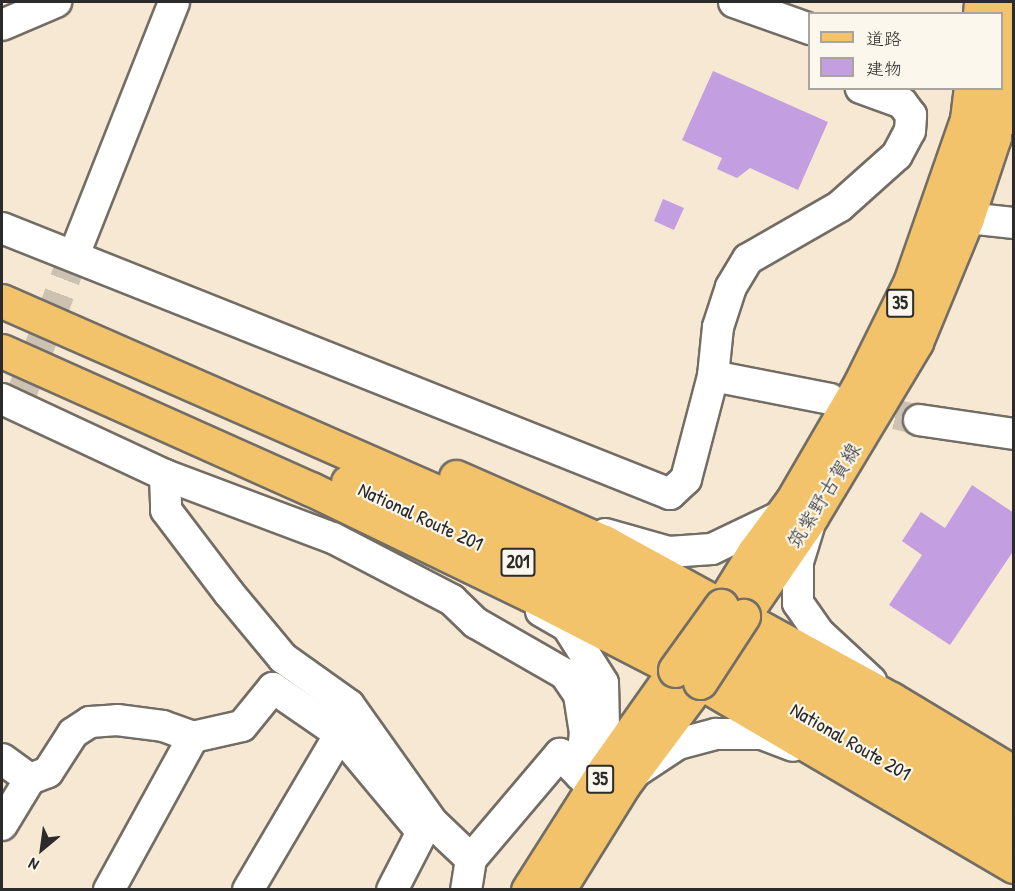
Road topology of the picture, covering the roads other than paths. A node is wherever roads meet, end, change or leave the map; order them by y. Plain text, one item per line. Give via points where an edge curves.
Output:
1 (56, 2) edge
2 (174, 2) edge
3 (734, 2) edge
4 (1011, 2) edge
5 (2, 25) edge
6 (808, 28) edge
7 (1007, 60) edge
8 (1003, 84) edge
9 (866, 90) edge
10 (971, 90) edge
11 (1002, 90) edge
12 (967, 218) junction
13 (1014, 223) edge
14 (2, 228) edge
15 (74, 255) junction
16 (2, 284) edge
17 (2, 301) edge
18 (2, 331) edge
19 (2, 351) edge
20 (713, 375) junction
21 (2, 399) edge
22 (830, 399) tunnel mouth
23 (919, 420) tunnel mouth
24 (1014, 434) edge
25 (165, 475) junction
26 (796, 516) junction
27 (553, 519) junction
28 (389, 526) junction
29 (732, 611) junction
30 (574, 636) junction
31 (531, 653) junction
32 (688, 676) junction
33 (891, 699) junction
34 (340, 734) junction
35 (193, 738) junction
36 (2, 759) edge
37 (830, 759) junction
38 (1014, 773) edge
39 (30, 779) junction
40 (601, 779) junction
41 (1014, 802) edge
42 (2, 825) edge
43 (1014, 836) edge
44 (471, 859) junction
45 (1014, 866) edge
46 (109, 890) edge
47 (248, 890) edge
48 (392, 890) edge
49 (466, 890) edge
50 (528, 890) edge
51 (558, 890) edge

1 - 5 street
2 - 15 street
3 - 6 street
4 - 7 main road, 筑紫野古賀線 / 35
7 - 8 main road, 筑紫野古賀線 / 35
9 - 20 street via 902,103 911,115 910,131 897,155 840,206 748,260 731,287 718,327
10 - 26 main road, 筑紫野古賀線 / 35 via 967,119 910,283
11 - 12 main road, 筑紫野古賀線 / 35 via 994,137
12 - 13 street
12 - 26 main road, 筑紫野古賀線 / 35 via 916,342
14 - 15 street
15 - 20 street via 670,494 686,479
16 - 27 main road via 206,366
17 - 41 main road, National Route 201 / 201 via 447,496 604,572 774,663
18 - 43 main road, National Route 201 / 201 via 437,522 583,594 877,754
19 - 28 main road, 201
20 - 22 street
21 - 25 street
23 - 24 street
25 - 31 street via 333,538 452,600 476,623
25 - 44 street via 166,510 228,593 283,658 349,705 433,823
26 - 27 street via 712,549 669,552
26 - 29 main road, 筑紫野古賀線 / 35
26 - 33 street via 798,603 819,633
27 - 29 main road
28 - 30 street via 567,626
28 - 32 main road, 201
29 - 32 main road, 筑紫野古賀線 / 35, bridge
29 - 33 main road
30 - 31 street
30 - 40 street via 603,683
31 - 40 street via 565,674 579,695 585,733
32 - 37 main road, 201
32 - 40 main road, 筑紫野古賀線 / 35
33 - 38 main road
34 - 35 street via 273,688 242,726
34 - 47 street
34 - 48 street via 422,832
35 - 39 street via 163,726 117,720 90,722 72,733 48,772
35 - 46 street
36 - 39 street
37 - 40 street via 762,734 716,734 678,744
37 - 45 main road, 201
39 - 42 street
40 - 44 street via 560,754
40 - 50 main road, 筑紫野古賀線 / 35
40 - 51 main road, 筑紫野古賀線 / 35
44 - 49 street

